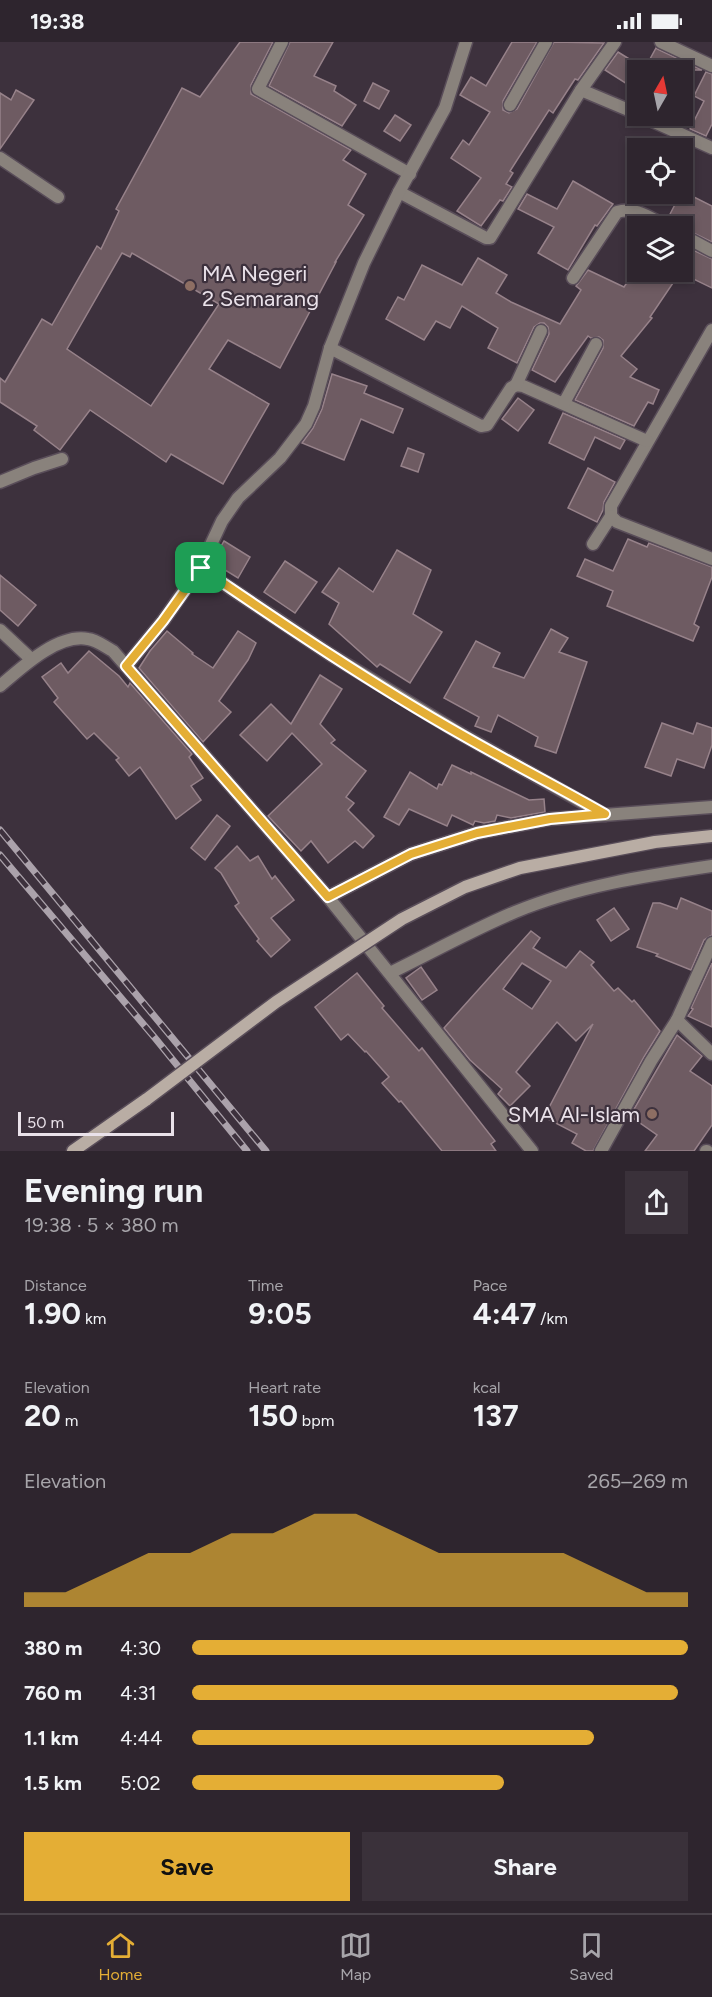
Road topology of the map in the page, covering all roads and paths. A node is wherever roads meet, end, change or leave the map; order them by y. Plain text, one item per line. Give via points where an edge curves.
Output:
1 (282, 42) edge
2 (466, 42) edge
3 (546, 42) edge
4 (615, 42) edge
5 (661, 42) edge
6 (712, 66) edge
7 (581, 90) junction
8 (510, 105) dead end
9 (627, 110) edge
10 (663, 126) edge
11 (712, 148) edge
12 (0, 158) edge
13 (410, 174) junction
14 (399, 192) junction
15 (58, 197) dead end
16 (647, 216) edge
17 (693, 241) edge
18 (712, 251) edge
19 (573, 278) dead end
20 (712, 330) edge
21 (541, 331) dead end
22 (596, 344) dead end
23 (330, 348) junction
24 (516, 385) junction
25 (564, 403) junction
26 (647, 441) junction
27 (62, 459) dead end
28 (0, 482) edge
29 (611, 516) junction
30 (593, 544) dead end
31 (712, 559) edge
32 (201, 568) junction
33 (0, 630) edge
34 (32, 660) junction
35 (126, 666) junction
36 (0, 686) edge
37 (712, 807) edge
38 (605, 814) junction
39 (712, 836) edge
40 (712, 866) edge
41 (328, 897) junction
42 (712, 943) edge
43 (390, 973) junction
44 (677, 1020) junction
45 (712, 1054) edge
46 (73, 1151) edge
47 (531, 1151) edge
48 (601, 1151) edge

1 - 13 street via 258,89
2 - 13 street via 445,108
3 - 8 street
4 - 7 street
5 - 6 street
7 - 9 street
7 - 14 street via 490,238
10 - 11 street
12 - 15 street
13 - 14 street
14 - 23 street via 364,263
16 - 19 street via 636,210 617,212
17 - 18 street
20 - 26 street
21 - 24 street
22 - 25 street
23 - 24 street via 481,426 487,425
23 - 32 street via 306,424 280,458 238,498 222,521
24 - 25 street
25 - 26 street
26 - 29 street via 611,506
27 - 28 street
29 - 30 street
29 - 31 street via 616,522
32 - 35 street
32 - 38 street via 361,674
33 - 34 street
34 - 35 street via 65,641 89,639 113,651
34 - 36 street
35 - 41 street
37 - 38 street
38 - 41 street via 550,819 477,833 411,854
39 - 46 main road, bridge via 655,842 520,868 465,887 402,919 286,996
40 - 43 street via 574,892 515,912
41 - 43 street
42 - 44 street
43 - 47 street
44 - 45 street
44 - 48 street

